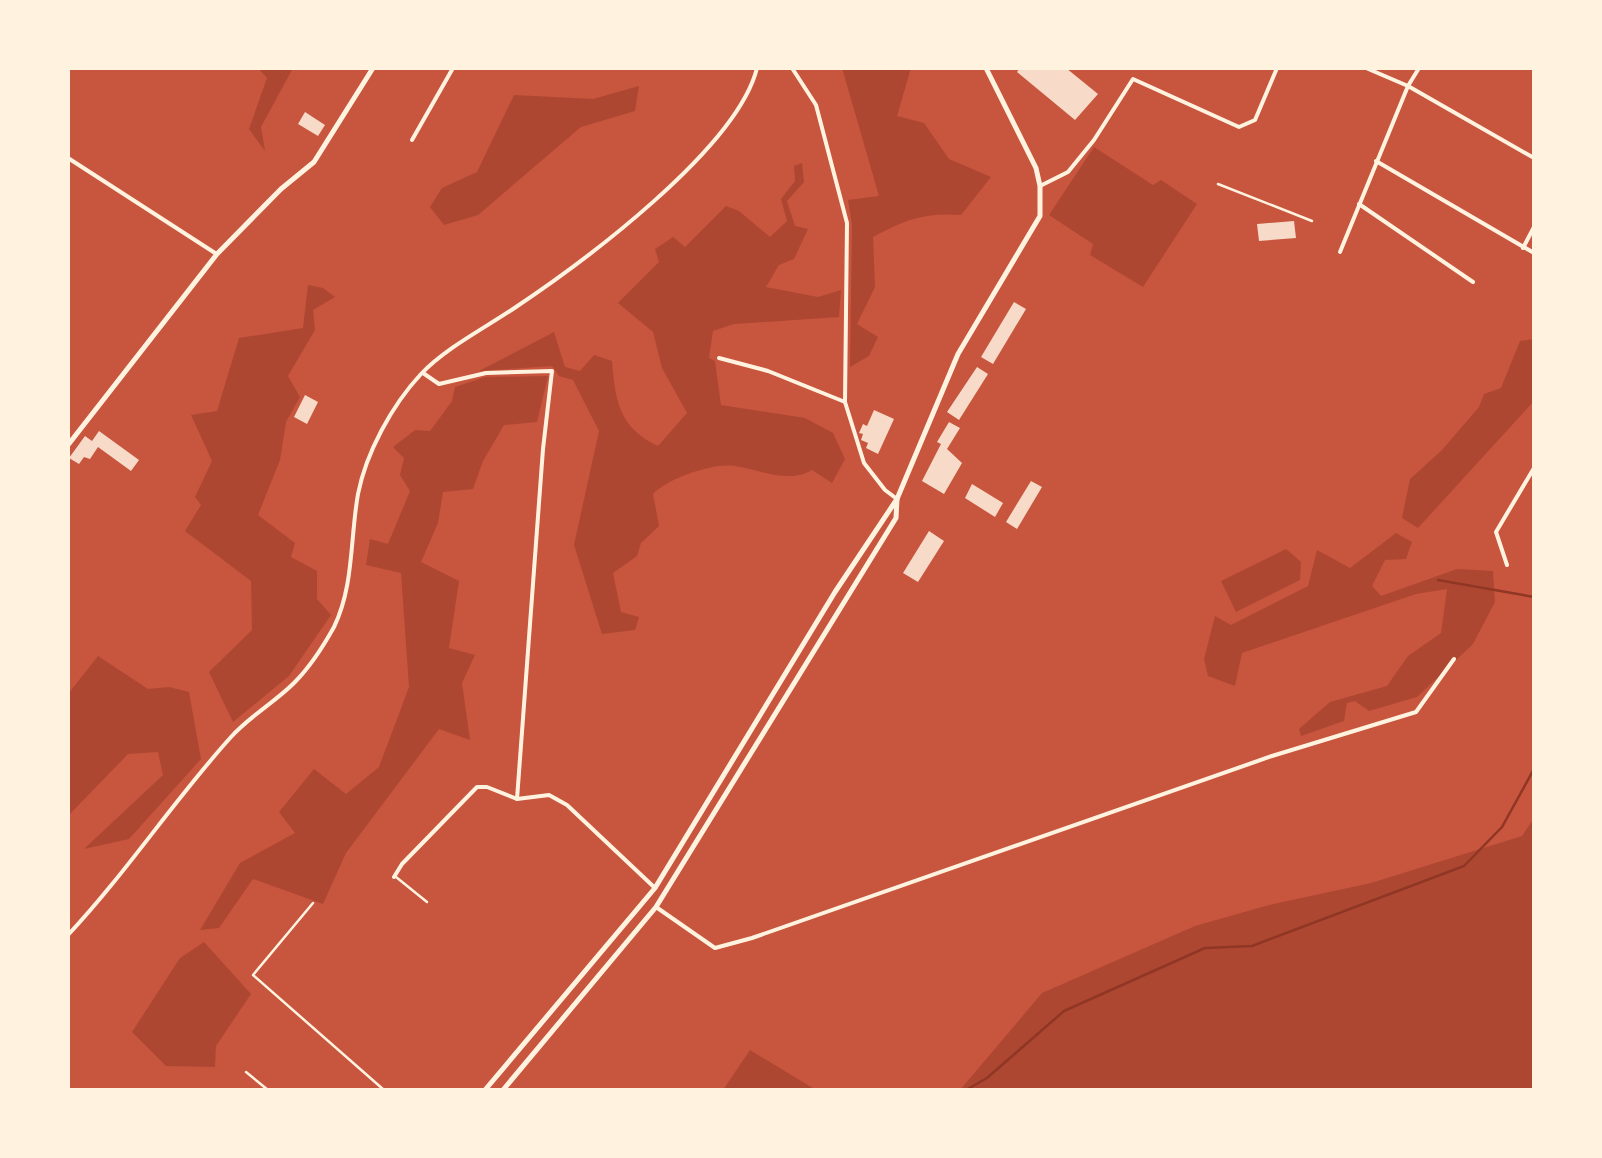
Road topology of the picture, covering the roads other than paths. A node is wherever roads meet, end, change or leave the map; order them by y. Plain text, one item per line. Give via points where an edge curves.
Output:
1 (374, 68) edge
2 (453, 68) edge
3 (757, 68) edge
4 (792, 68) edge
5 (986, 68) edge
6 (1277, 68) edge
7 (1366, 68) edge
8 (1420, 68) edge
9 (1408, 86) junction
10 (412, 140) dead end
11 (68, 158) edge
12 (1534, 158) edge
13 (1376, 162) junction
14 (1218, 184) dead end
15 (1040, 186) junction
16 (1359, 204) junction
17 (1312, 221) dead end
18 (1534, 227) edge
19 (1523, 248) junction
20 (1340, 252) dead end
21 (1534, 252) edge
22 (217, 254) junction
23 (1473, 282) dead end
24 (718, 358) dead end
25 (422, 372) junction
26 (845, 402) junction
27 (68, 445) edge
28 (1534, 468) edge
29 (897, 499) junction
30 (1507, 565) dead end
31 (1454, 658) dead end
32 (748, 740) junction
33 (758, 746) junction
34 (517, 799) junction
35 (394, 877) joint
36 (655, 888) junction
37 (646, 898) junction
38 (427, 902) dead end
39 (313, 903) dead end
40 (656, 906) junction
41 (68, 935) edge
42 (246, 1072) dead end
43 (268, 1090) edge
44 (384, 1090) edge
45 (485, 1090) edge
46 (503, 1090) edge

1 - 22 main road via 314,162
2 - 10 street
3 - 25 street via 749,90 706,148 631,221
4 - 26 street via 816,105 848,223
5 - 15 main road
6 - 15 street via 1255,120 1239,127 1134,79 1068,172
7 - 9 street
8 - 9 street
9 - 12 street
9 - 13 street
11 - 22 street
13 - 16 street
13 - 19 street
14 - 17 street
15 - 29 main road via 1040,216 958,354
16 - 20 street
16 - 23 street
18 - 19 street
19 - 21 street
22 - 27 main road
24 - 26 street
25 - 34 street via 438,384 486,373 552,371
25 - 41 street via 377,443 359,491 344,606 331,632 297,680 233,734
26 - 29 street via 864,463
28 - 30 street via 1496,532
29 - 32 main road
29 - 33 main road via 896,518
31 - 40 street via 1416,712 752,938 715,948
32 - 33 main road
32 - 36 main road
33 - 40 main road
34 - 35 street via 477,787
34 - 36 street via 549,795 567,805
35 - 38 street
36 - 37 main road
37 - 40 main road
37 - 45 main road
39 - 44 street via 252,975
40 - 46 main road
42 - 43 street

